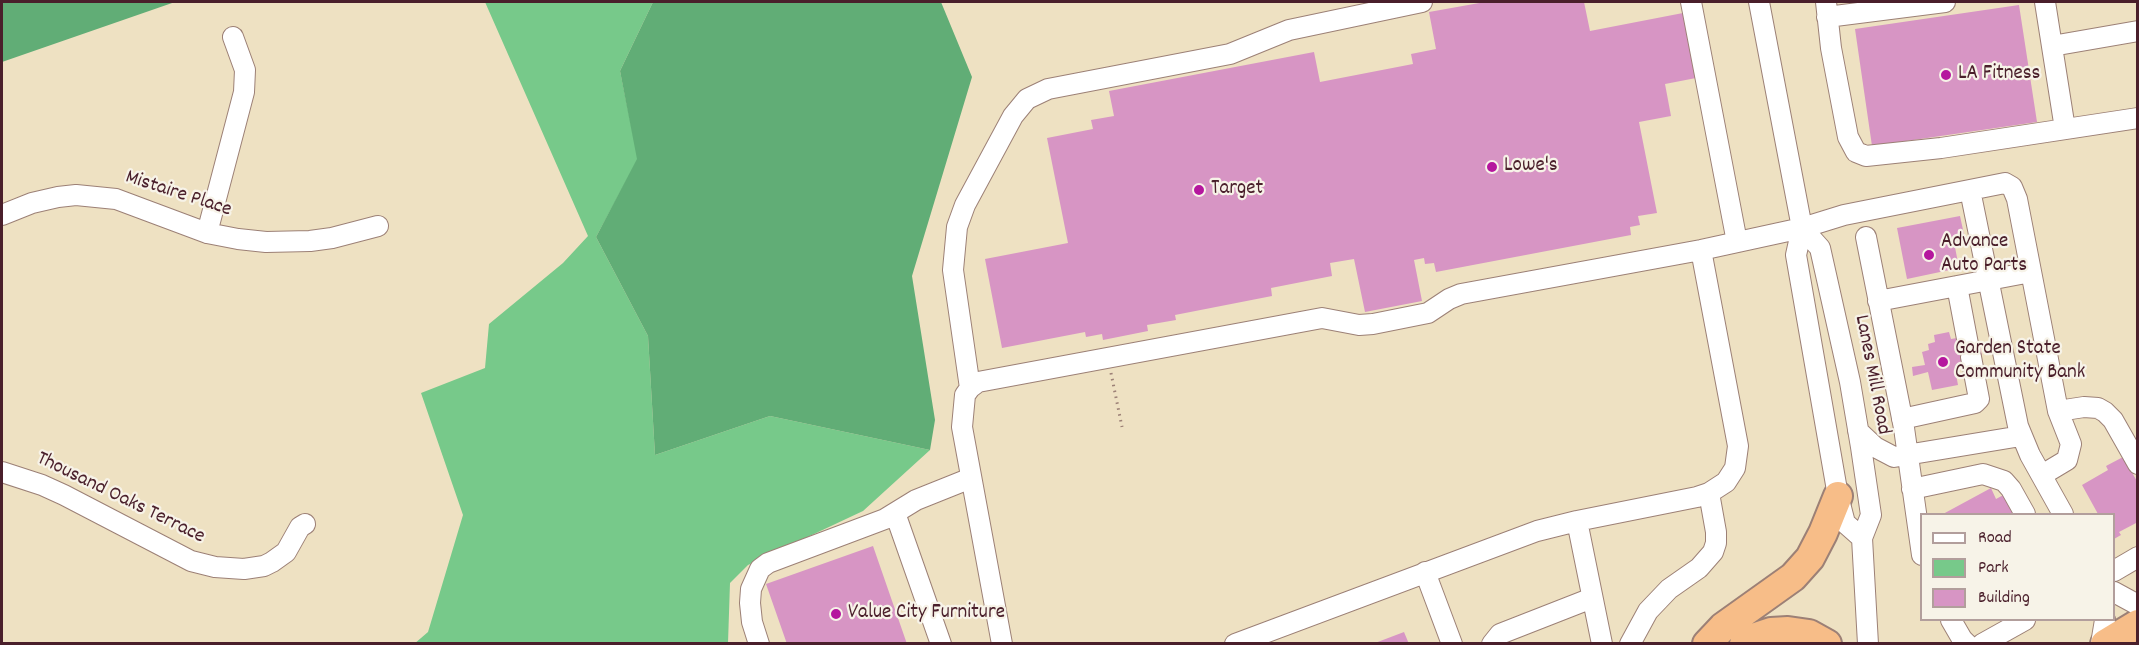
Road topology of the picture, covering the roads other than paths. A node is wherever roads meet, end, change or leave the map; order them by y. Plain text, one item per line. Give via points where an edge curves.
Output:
1 (1422, 2) edge
2 (1691, 2) edge
3 (1759, 2) edge
4 (1945, 2) edge
5 (2045, 2) edge
6 (1827, 9) edge
7 (2138, 31) edge
8 (233, 36) dead end
9 (2052, 46) junction
10 (2138, 118) edge
11 (2065, 129) junction
12 (1971, 190) junction
13 (2, 215) edge
14 (378, 226) dead end
15 (1802, 228) junction
16 (207, 232) junction
17 (1866, 237) dead end
18 (1737, 242) junction
19 (1701, 250) junction
20 (2031, 272) junction
21 (1988, 280) junction
22 (1957, 286) junction
23 (1878, 301) junction
24 (970, 388) junction
25 (2058, 411) junction
26 (1902, 419) junction
27 (1858, 431) junction
28 (2021, 436) junction
29 (1901, 456) junction
30 (2138, 464) edge
31 (2, 472) edge
32 (2042, 475) junction
33 (971, 478) junction
34 (1867, 489) junction
35 (1912, 489) junction
36 (1709, 493) junction
37 (1838, 496) junction
38 (895, 513) junction
39 (2024, 513) edge
40 (2062, 513) edge
41 (1577, 521) junction
42 (305, 524) dead end
43 (1862, 538) junction
44 (1920, 542) edge
45 (2138, 557) edge
46 (2115, 570) edge
47 (1425, 572) junction
48 (2115, 593) edge
49 (1592, 598) junction
50 (2138, 605) edge
51 (1952, 621) edge
52 (2023, 621) edge
53 (2105, 621) edge
54 (2138, 624) edge
55 (1236, 643) edge
56 (759, 644) edge
57 (940, 644) edge
58 (1002, 644) edge
59 (1452, 644) edge
60 (1492, 644) edge
61 (1602, 644) edge
62 (1630, 644) edge
63 (1707, 644) edge
64 (1744, 644) edge
65 (1827, 644) edge
66 (1868, 644) edge
67 (1967, 644) edge
68 (1982, 644) edge
69 (2103, 644) edge

1 - 24 street via 1289,30 1230,54 1048,89 1027,99 1013,116 957,228 953,270
2 - 18 street
3 - 15 street, Lanes Mill Road
4 - 6 street
5 - 9 street
6 - 11 street via 1848,137 1856,152 1866,156 1941,148
7 - 9 street
8 - 16 street via 243,63 244,92
9 - 11 street
10 - 11 street
12 - 15 street via 1844,215
12 - 20 street via 2006,183 2012,187
12 - 21 street
13 - 16 street, Mistaire Place via 58,197 98,196
14 - 16 street, Mistaire Place via 332,238 281,242
15 - 18 street
15 - 27 street, Lanes Mill Road via 1820,248
15 - 37 street, Lanes Mill Road via 1796,255
17 - 23 street
18 - 19 street
19 - 24 street via 1461,294 1428,313 1373,324 1359,325 1326,317 988,379
19 - 36 street via 1738,446 1731,476
20 - 21 street
20 - 25 street
21 - 22 street
21 - 28 street
22 - 23 street
22 - 26 street via 1979,399
23 - 26 street
24 - 33 street via 961,419
25 - 30 street via 2085,406 2105,412
25 - 32 street via 2071,444 2070,454
26 - 29 street
27 - 29 street via 1875,447
27 - 34 street, Lanes Mill Road
28 - 29 street
28 - 32 street
29 - 34 street via 1877,472
29 - 35 street
31 - 42 street, Thousand Oaks Terrace via 57,491 191,561 215,567 264,566 286,552
32 - 40 street
33 - 38 street via 916,500
33 - 58 street
34 - 43 street, Lanes Mill Road via 1871,515
35 - 39 street via 1989,475 2004,481
35 - 44 street
36 - 41 street
36 - 62 street via 1716,532 1713,552 1654,605
37 - 43 street, Lanes Mill Road via 1845,523
37 - 63 highway via 1810,558 1793,577 1723,627
38 - 56 street via 760,569 750,603
38 - 57 street
41 - 47 street via 1537,531
41 - 49 street
43 - 66 street, Lanes Mill Road
45 - 46 street
47 - 55 street
47 - 59 street
48 - 50 street
49 - 60 street via 1500,634
49 - 61 street
51 - 67 street
52 - 68 street
53 - 69 street
54 - 69 highway
64 - 65 highway via 1771,632 1788,631 1809,634

